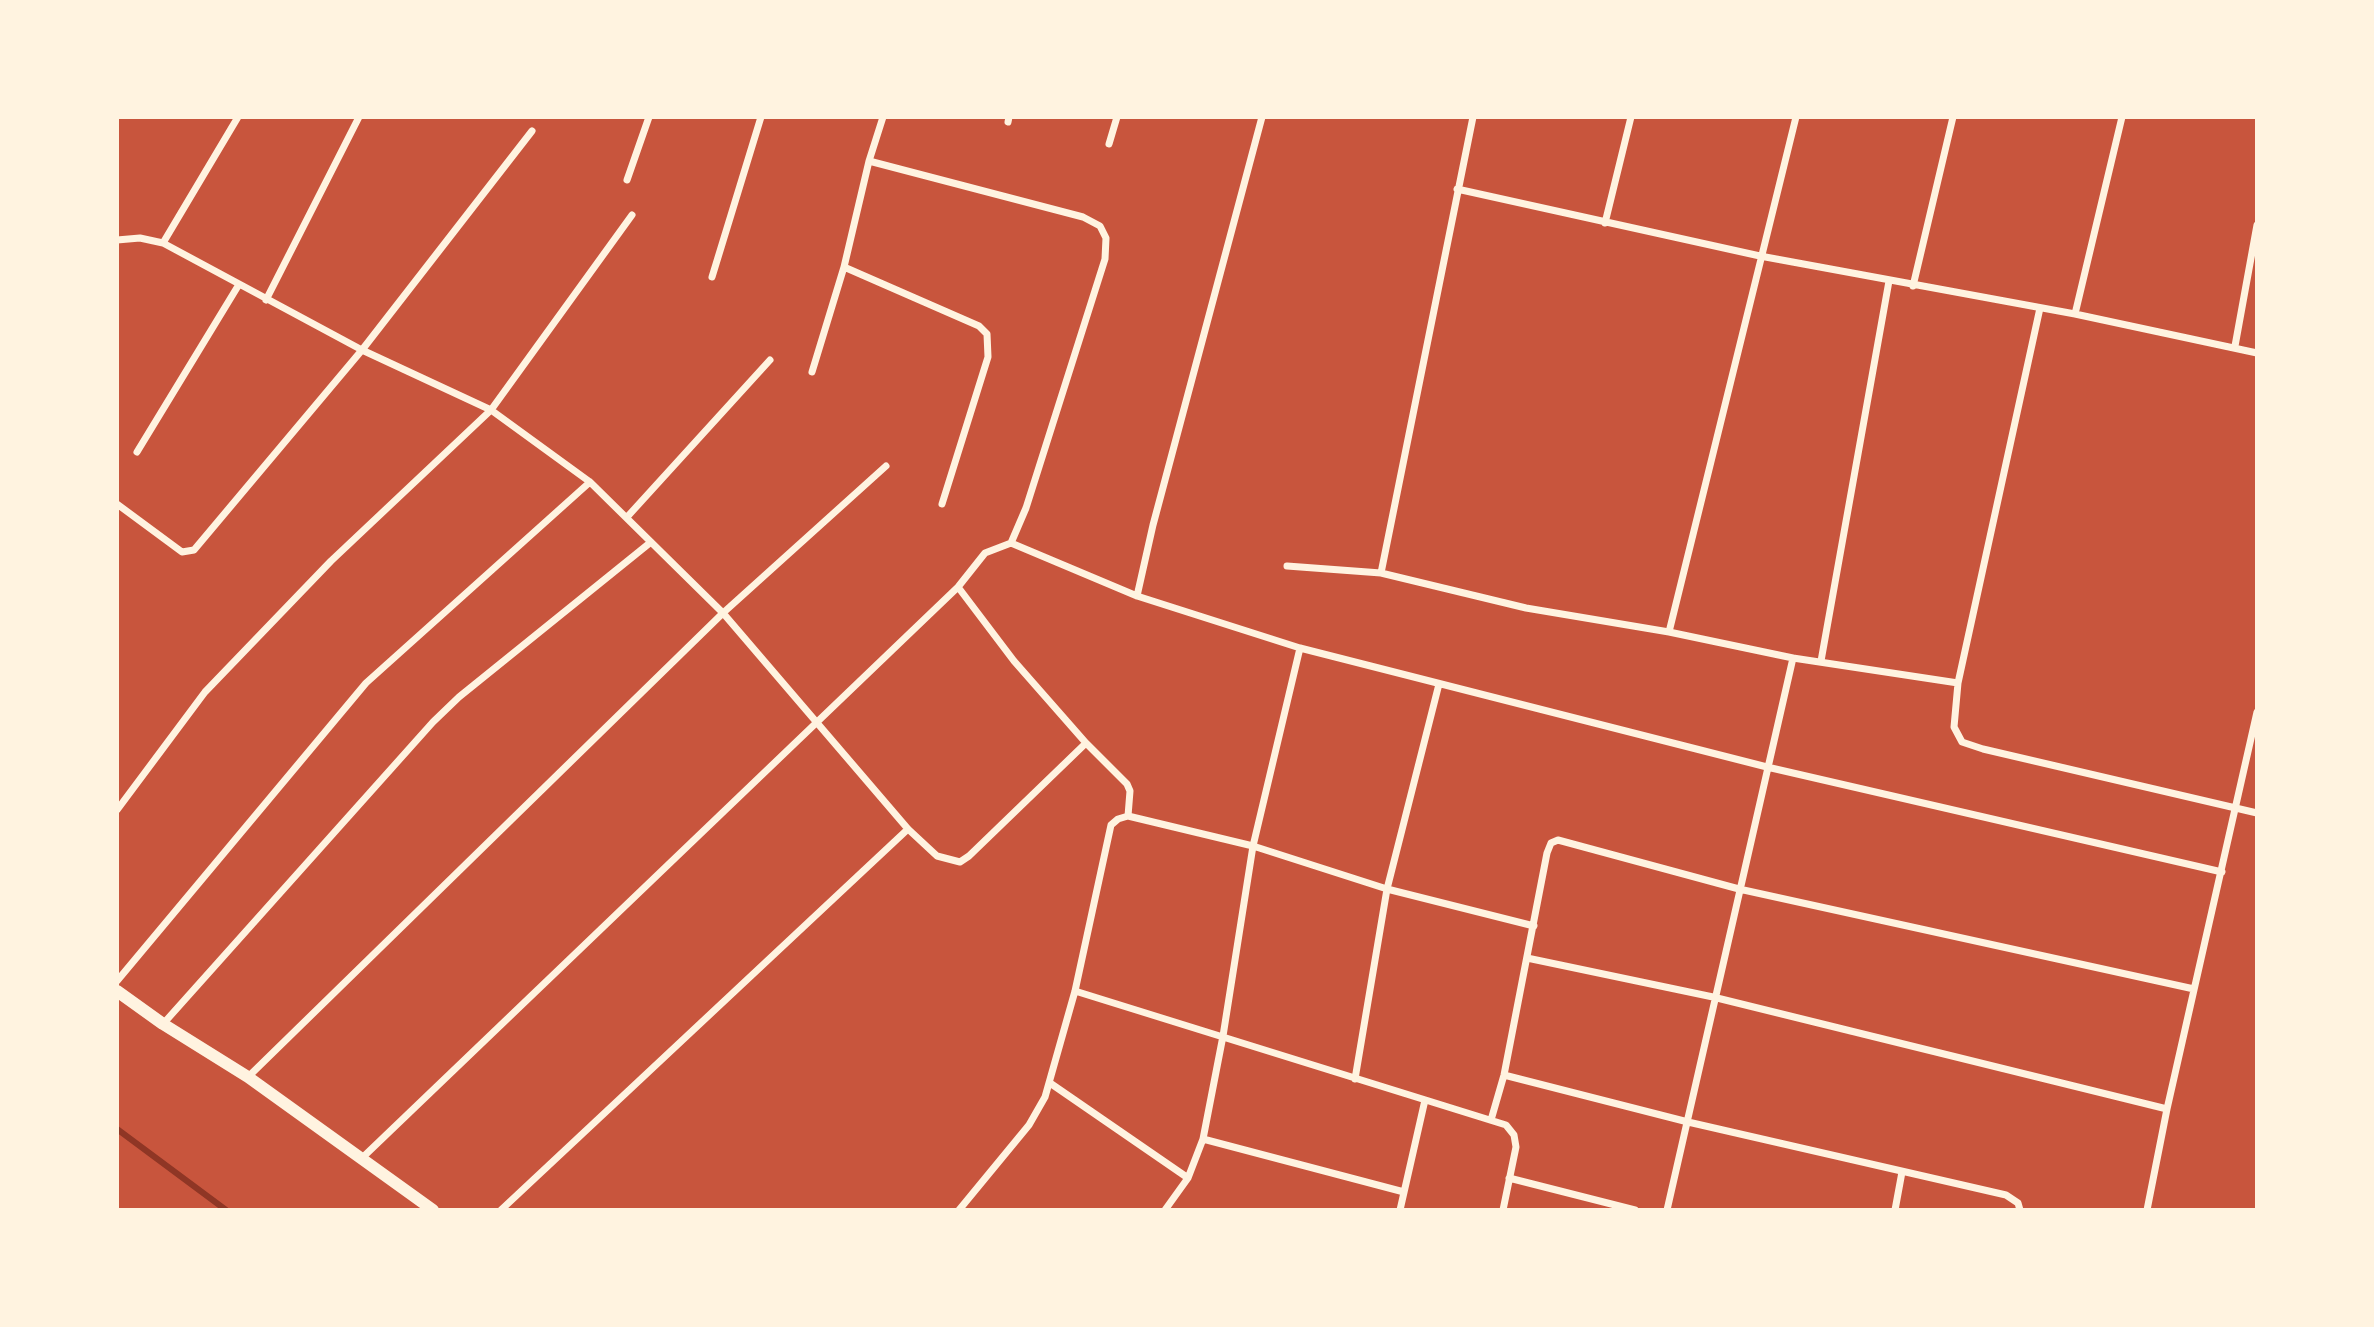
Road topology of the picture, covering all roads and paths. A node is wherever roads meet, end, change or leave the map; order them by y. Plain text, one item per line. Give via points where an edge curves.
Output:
1 (238, 117) edge
2 (359, 117) edge
3 (649, 117) edge
4 (761, 117) edge
5 (883, 117) edge
6 (1117, 117) edge
7 (1262, 117) edge
8 (1473, 117) edge
9 (1631, 117) edge
10 (1796, 117) edge
11 (1953, 117) edge
12 (2122, 117) edge
13 (532, 131) dead end
14 (1109, 144) dead end
15 (869, 161) junction
16 (627, 180) dead end
17 (1457, 189) junction
18 (632, 215) dead end
19 (1605, 223) junction
20 (2257, 225) edge
21 (117, 240) edge
22 (163, 243) junction
23 (1760, 256) junction
24 (844, 267) junction
25 (712, 277) dead end
26 (1889, 281) junction
27 (238, 286) junction
28 (1913, 286) junction
29 (266, 300) junction
30 (2040, 308) junction
31 (2075, 314) junction
32 (2235, 346) junction
33 (362, 350) junction
34 (2257, 353) edge
35 (771, 360) dead end
36 (812, 372) dead end
37 (491, 410) junction
38 (136, 452) dead end
39 (886, 466) dead end
40 (590, 482) junction
41 (942, 504) dead end
42 (117, 505) edge
43 (628, 516) junction
44 (651, 542) junction
45 (1012, 543) junction
46 (1287, 566) dead end
47 (1381, 573) junction
48 (958, 587) junction
49 (1137, 596) junction
50 (723, 613) junction
51 (1669, 632) junction
52 (1300, 648) junction
53 (1793, 658) junction
54 (1822, 661) junction
55 (1958, 683) junction
56 (1439, 684) junction
57 (2257, 712) edge
58 (815, 721) junction
59 (1086, 743) junction
60 (1767, 767) junction
61 (2237, 809) junction
62 (117, 810) edge
63 (2257, 813) edge
64 (1128, 816) junction
65 (908, 829) junction
66 (1253, 846) junction
67 (2222, 872) junction
68 (1387, 889) junction
69 (1738, 889) junction
70 (1534, 926) junction
71 (1527, 958) junction
72 (117, 981) edge
73 (2194, 989) junction
74 (117, 991) edge
75 (1075, 991) junction
76 (1713, 997) junction
77 (163, 1024) junction
78 (1223, 1036) junction
79 (1504, 1075) junction
80 (248, 1077) junction
81 (1355, 1079) junction
82 (1050, 1083) junction
83 (1425, 1100) junction
84 (2167, 1110) junction
85 (1492, 1120) junction
86 (1688, 1122) junction
87 (1203, 1139) junction
88 (361, 1159) junction
89 (1902, 1172) junction
90 (1188, 1178) junction
91 (1509, 1178) junction
92 (1404, 1192) junction
93 (433, 1210) edge
94 (501, 1210) edge
95 (959, 1210) edge
96 (1164, 1210) edge
97 (1400, 1210) edge
98 (1503, 1210) edge
99 (1635, 1210) edge
100 (1667, 1210) edge
101 (1895, 1210) edge
102 (2020, 1210) edge
103 (2147, 1210) edge

1 - 22 street
2 - 29 street
3 - 16 street
4 - 25 street
5 - 15 street
6 - 14 street
7 - 49 street
8 - 17 street
9 - 19 street
10 - 23 street
11 - 28 street
12 - 31 street
13 - 33 street
15 - 24 street
15 - 45 street via 1083,217 1100,226 1105,238 1105,259
17 - 19 street
17 - 47 street
18 - 37 street
19 - 23 street
20 - 32 street
21 - 22 street
22 - 27 street
23 - 26 street
23 - 51 street
24 - 36 street
24 - 41 street via 987,334 988,357
26 - 28 street
26 - 54 street
27 - 29 street
27 - 38 street
28 - 30 street
29 - 33 street
30 - 31 street
30 - 55 street
31 - 32 street
32 - 34 street
33 - 37 street
33 - 42 street via 194,550 182,552
35 - 43 street
37 - 40 street
37 - 62 street via 331,561 205,692
39 - 50 street
40 - 43 street
40 - 72 street via 366,683
43 - 44 street
44 - 50 street
44 - 77 street via 433,722
45 - 48 street via 985,553
45 - 49 street
46 - 47 street
47 - 51 street via 1526,608
48 - 58 street
48 - 59 street via 1014,662
49 - 52 street
50 - 58 street
50 - 80 street
51 - 53 street
52 - 56 street
52 - 66 street
53 - 54 street
53 - 60 street
54 - 55 street
55 - 61 street via 1954,727 1962,742
56 - 60 street
56 - 68 street
57 - 61 street
58 - 65 street
58 - 88 street
59 - 64 street via 1128,784
59 - 65 street via 960,862 937,856
60 - 67 street
60 - 69 street
61 - 63 street
61 - 67 street
64 - 66 street
64 - 75 street via 1111,825
65 - 94 street
66 - 68 street
66 - 78 street
67 - 73 street
68 - 70 street
68 - 81 street
69 - 70 street via 1558,840 1551,843 1548,853
69 - 73 street
69 - 76 street
70 - 71 street
71 - 76 street
71 - 79 street
73 - 84 street
74 - 77 street
75 - 78 street
75 - 82 street
76 - 84 street
76 - 86 street
77 - 80 street
78 - 81 street
78 - 87 street
79 - 85 street
79 - 86 street
80 - 88 street
81 - 83 street
82 - 90 street
82 - 95 street via 1029,1125
83 - 85 street
83 - 92 street
84 - 103 street
85 - 91 street via 1506,1125 1514,1135
86 - 89 street
86 - 100 street
87 - 90 street
87 - 92 street
88 - 93 street
89 - 101 street
89 - 102 street via 2006,1195
90 - 96 street
91 - 98 street
91 - 99 street
92 - 97 street

